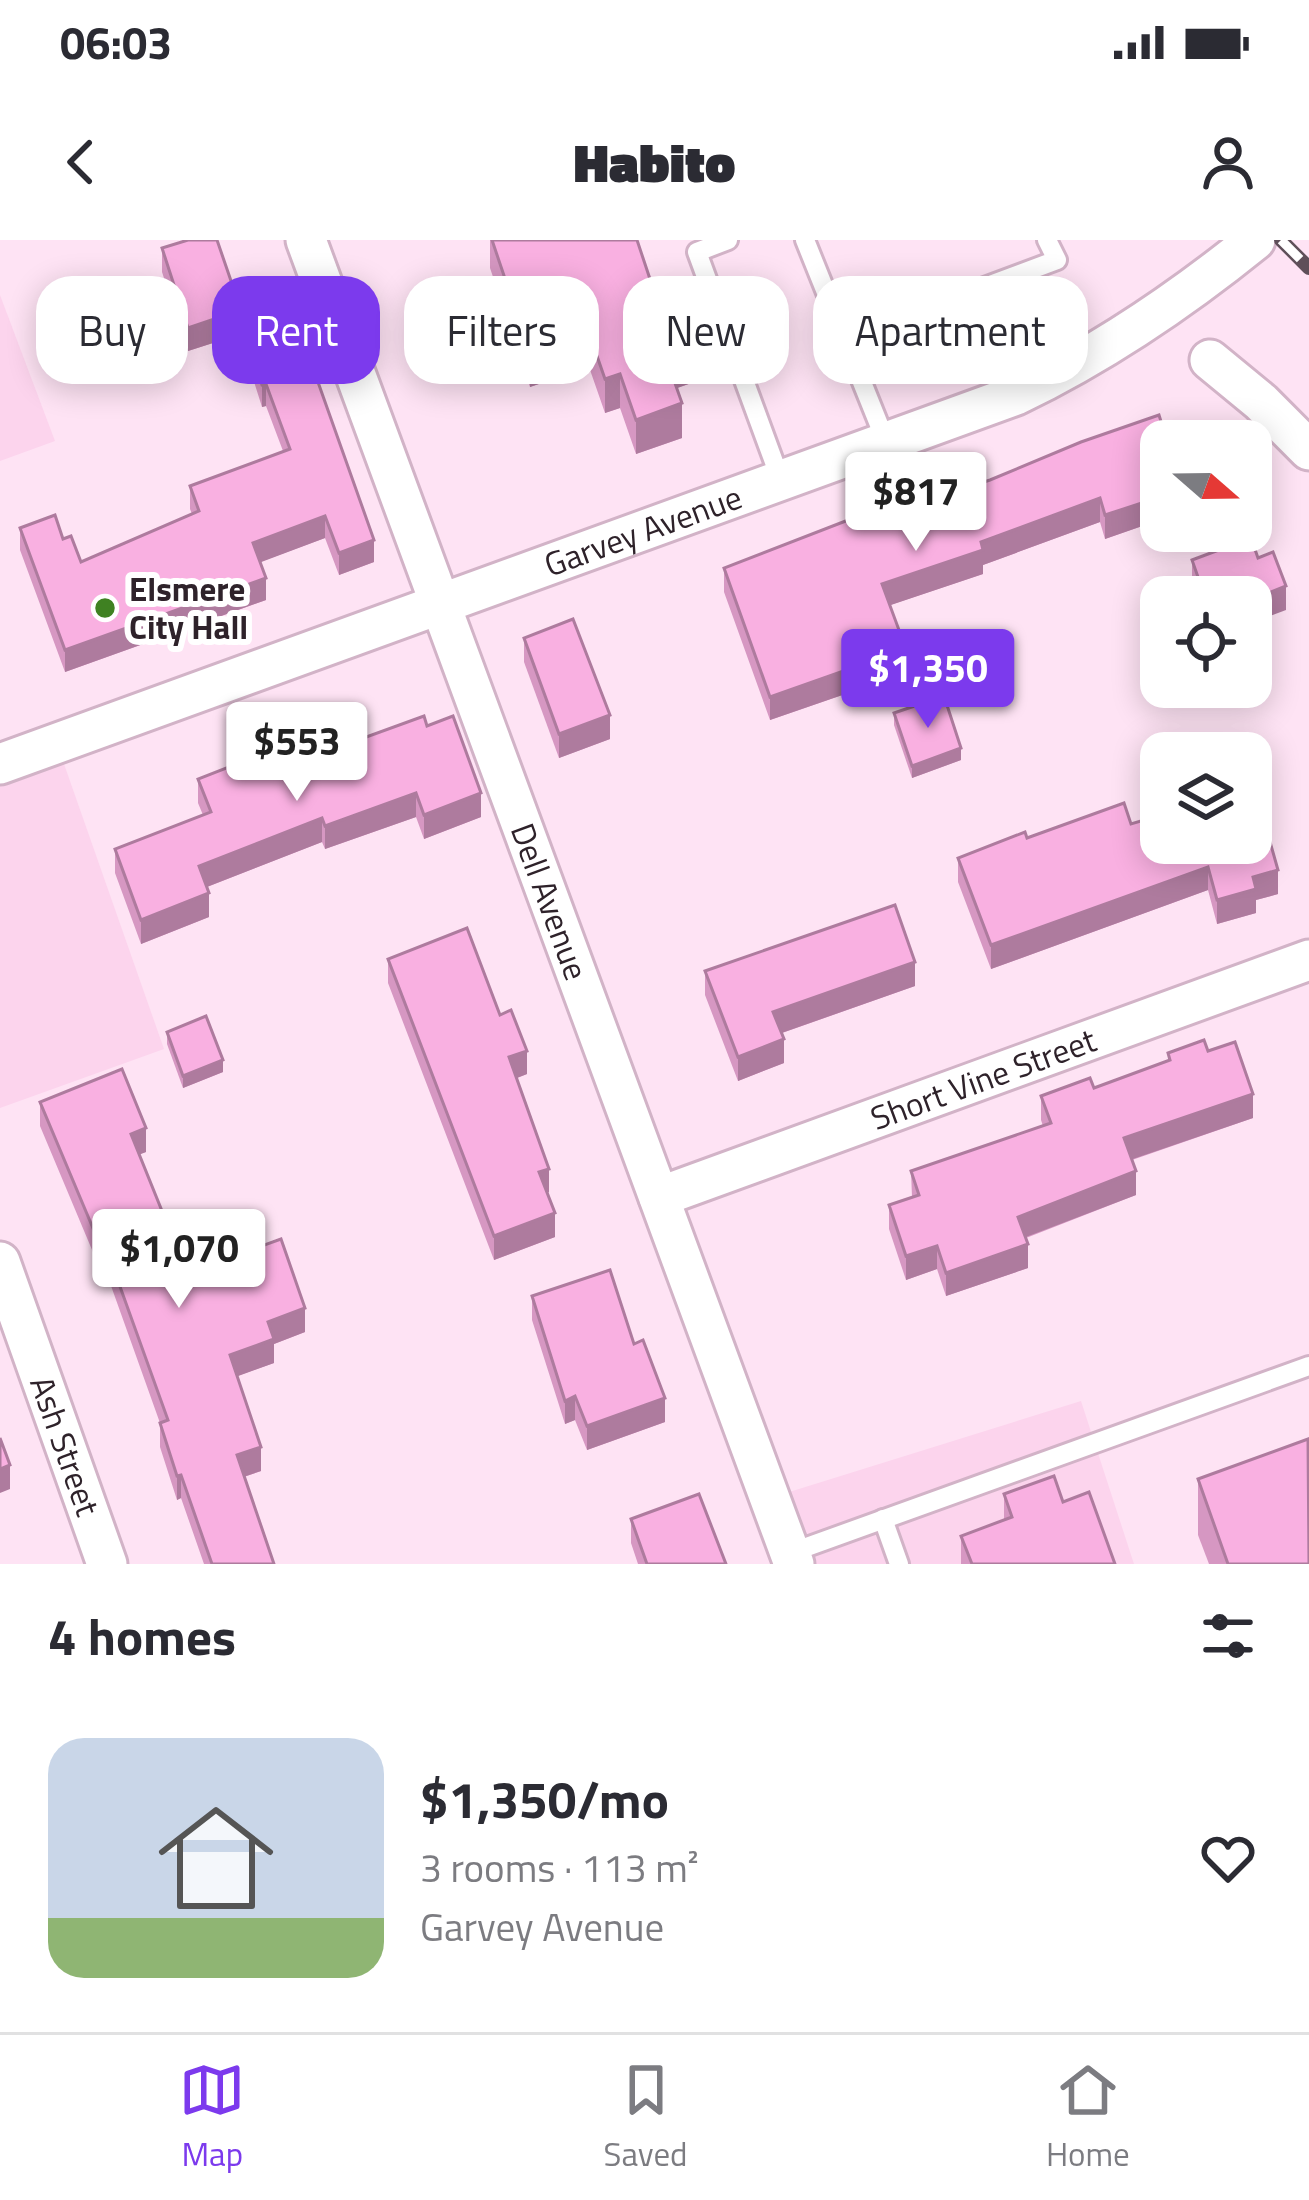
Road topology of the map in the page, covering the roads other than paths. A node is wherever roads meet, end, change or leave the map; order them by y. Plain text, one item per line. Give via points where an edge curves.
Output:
1 (306, 240) edge
2 (728, 240) edge
3 (805, 240) edge
4 (1047, 240) edge
5 (1255, 240) edge
6 (820, 276) edge
7 (1015, 276) edge
8 (1210, 361) dead end
9 (863, 384) edge
10 (886, 442) junction
11 (1309, 450) edge
12 (781, 481) junction
13 (442, 604) junction
14 (0, 764) edge
15 (1309, 960) edge
16 (659, 1197) junction
17 (0, 1262) edge
18 (1309, 1366) edge
19 (884, 1519) junction
20 (792, 1558) edge
21 (106, 1564) edge
22 (899, 1564) edge

1 - 13 street, Dell Avenue
2 - 12 lane via 697,252
3 - 6 lane
4 - 7 lane via 1058,260
5 - 10 street, Garvey Avenue via 1187,294 1056,376
8 - 11 street
9 - 10 lane
10 - 12 street, Garvey Avenue
12 - 13 street, Garvey Avenue
13 - 14 street, Garvey Avenue
13 - 16 street, Dell Avenue
15 - 16 street, Short Vine Street
16 - 20 street, Dell Avenue
17 - 21 street, Ash Street
18 - 19 lane
19 - 20 lane
19 - 22 lane

